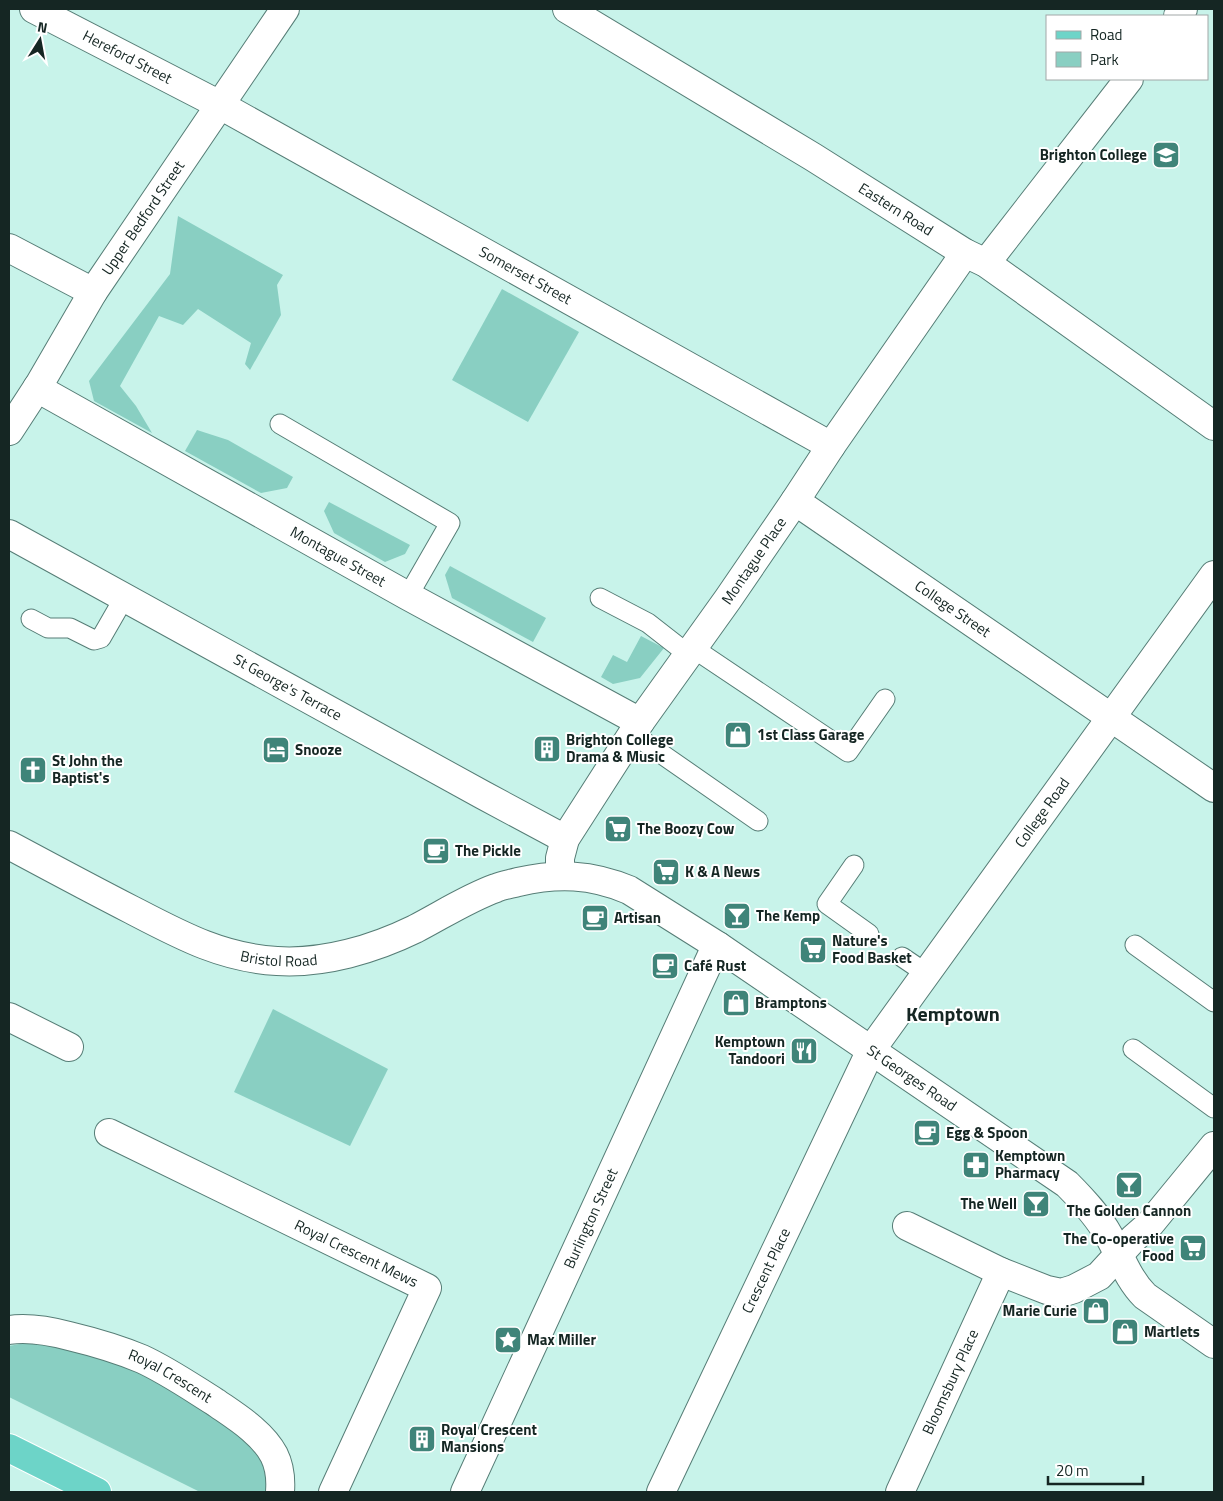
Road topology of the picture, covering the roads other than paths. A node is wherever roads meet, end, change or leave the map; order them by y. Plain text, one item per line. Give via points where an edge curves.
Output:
1 (34, 9) edge
2 (285, 9) edge
3 (567, 9) edge
4 (1128, 80) edge
5 (220, 105) junction
6 (9, 248) edge
7 (976, 258) junction
8 (93, 292) junction
9 (37, 388) junction
10 (280, 424) dead end
11 (1214, 426) edge
12 (9, 432) edge
13 (831, 446) junction
14 (795, 501) junction
15 (9, 534) edge
16 (1214, 575) edge
17 (408, 596) junction
18 (124, 598) junction
19 (600, 598) dead end
20 (30, 619) dead end
21 (691, 651) junction
22 (885, 699) dead end
23 (1112, 717) junction
24 (637, 728) junction
25 (1214, 788) edge
26 (758, 820) dead end
27 (565, 839) junction
28 (9, 845) edge
29 (854, 864) dead end
30 (560, 876) junction
31 (869, 934) dead end
32 (1135, 945) dead end
33 (718, 946) junction
34 (902, 957) dead end
35 (927, 974) junction
36 (1214, 1002) edge
37 (9, 1017) edge
38 (69, 1048) dead end
39 (1133, 1049) dead end
40 (871, 1050) junction
41 (1214, 1108) edge
42 (109, 1133) dead end
43 (1214, 1146) edge
44 (907, 1226) dead end
45 (1119, 1255) junction
46 (1001, 1272) junction
47 (9, 1330) edge
48 (1214, 1344) edge
49 (9, 1448) edge
50 (97, 1492) edge
51 (280, 1492) edge
52 (333, 1492) edge
53 (465, 1492) edge
54 (661, 1492) edge
55 (900, 1492) edge

1 - 5 street, Hereford Street
2 - 5 street, Upper Bedford Street
3 - 7 street, Eastern Road
4 - 7 street, Montague Place
5 - 8 street, Upper Bedford Street
5 - 13 street, Somerset Street
6 - 8 street
7 - 11 street, Eastern Road
7 - 13 street, Montague Place
8 - 9 street, Upper Bedford Street
9 - 12 street, Upper Bedford Street
9 - 17 street, Montague Street
10 - 17 lane via 450,523
13 - 14 street, Montague Place
14 - 21 street, Montague Place
14 - 23 street, College Street
15 - 18 street, St George's Terrace
16 - 23 street, College Road
17 - 24 street, Montague Street
18 - 20 lane via 101,638 94,640 70,628 48,628
18 - 27 street, St George's Terrace
19 - 21 lane via 648,623
21 - 22 lane via 848,752
21 - 24 street, Montague Place
23 - 25 street, College Street
23 - 35 street, College Road
24 - 26 lane
24 - 27 street, Montague Place
27 - 30 street, Montague Place
28 - 30 street, Bristol Road via 190,940 238,957 278,961 326,958 367,948 497,888
29 - 31 lane via 827,904
30 - 33 street, St Georges Road via 581,876 629,890
32 - 36 lane
33 - 40 street, St Georges Road
33 - 53 street, Burlington Street
34 - 35 lane
35 - 40 street, College Road
37 - 38 street
39 - 41 lane
40 - 45 street, St Georges Road via 1067,1184 1094,1213
40 - 54 street, Crescent Place
42 - 52 street, Royal Crescent Mews via 427,1288
43 - 45 street via 1150,1224
44 - 46 street
45 - 46 street via 1099,1276 1061,1293
45 - 48 street, St Georges Road via 1129,1277 1145,1296
46 - 55 street, Bloomsbury Place
47 - 51 street, Royal Crescent via 40,1330 103,1344 142,1359 186,1383 229,1412 266,1443 280,1474
49 - 50 main road

